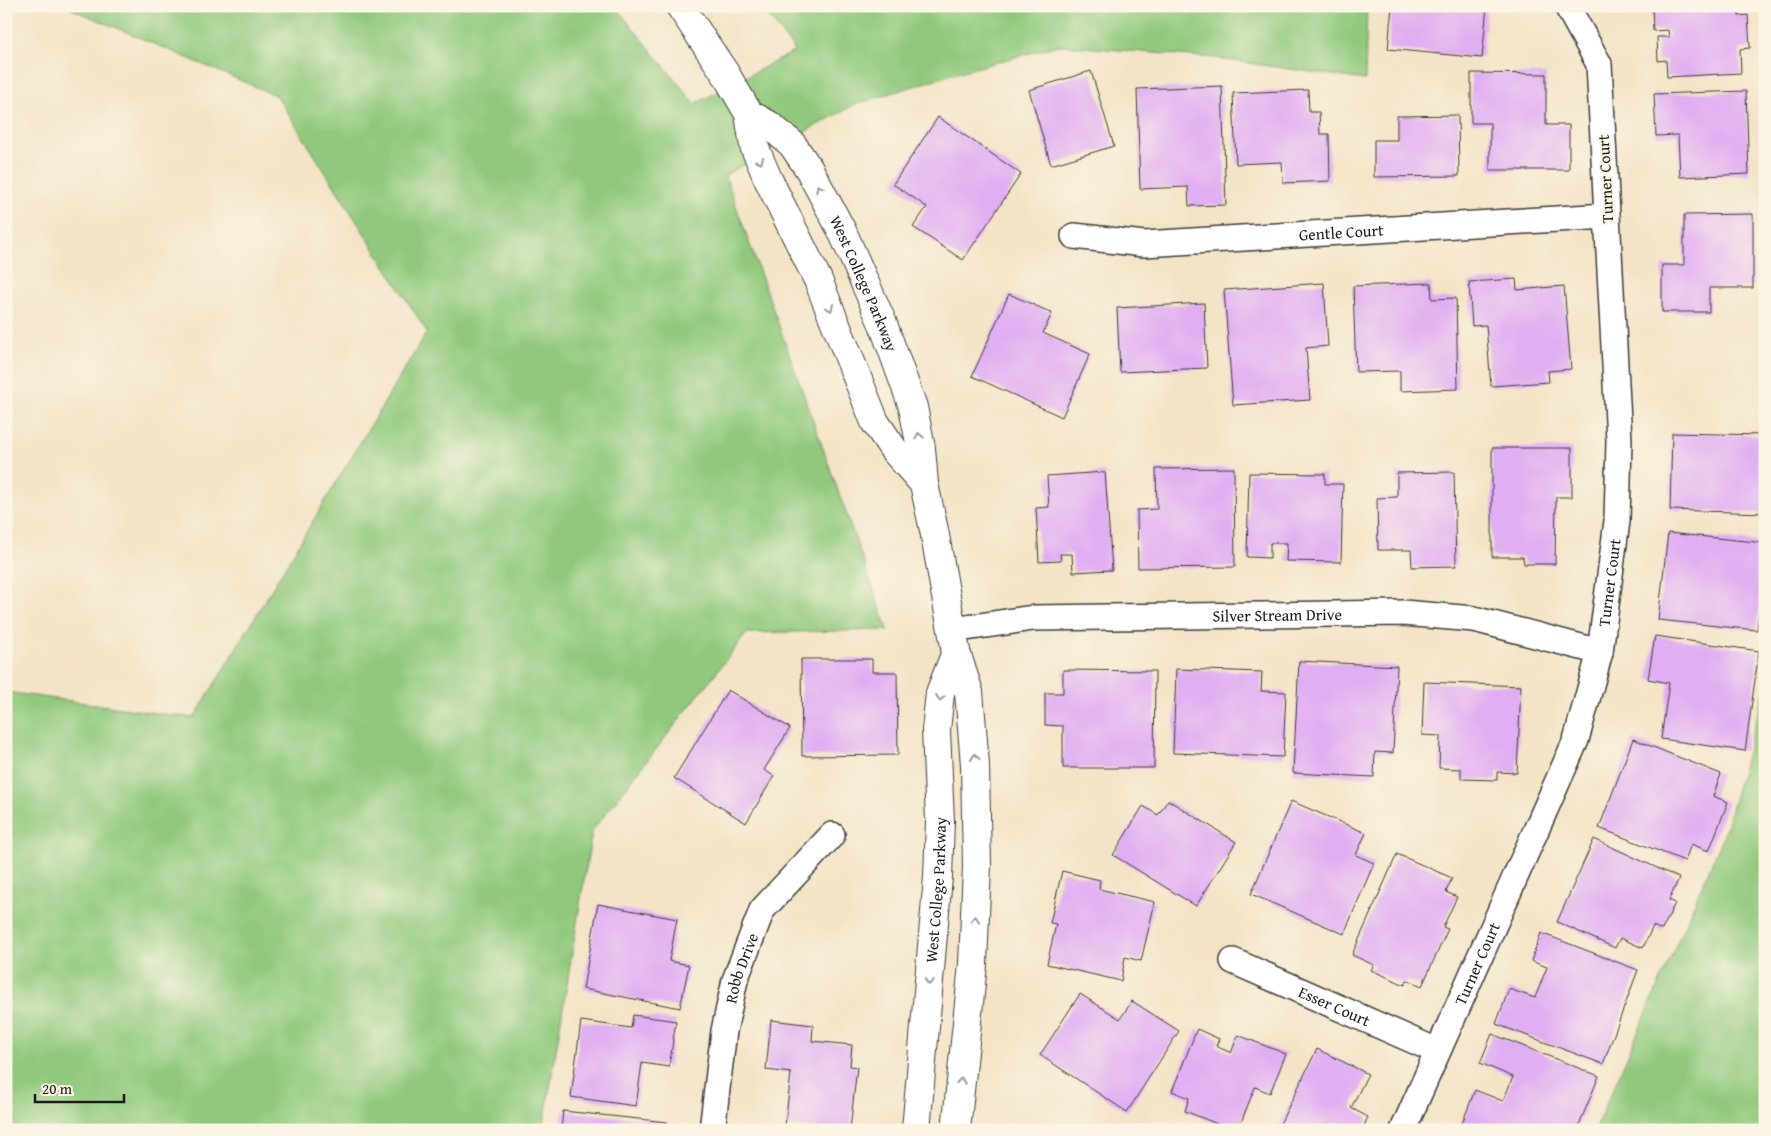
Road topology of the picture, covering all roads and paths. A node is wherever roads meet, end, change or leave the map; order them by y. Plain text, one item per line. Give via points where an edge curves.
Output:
1 (680, 6) edge
2 (1567, 6) edge
3 (749, 114) junction
4 (1607, 216) junction
5 (1074, 236) dead end
6 (924, 484) junction
7 (954, 641) junction
8 (1600, 652) junction
9 (832, 836) dead end
10 (1233, 961) dead end
11 (1437, 1050) junction
12 (712, 1130) edge
13 (916, 1130) edge
14 (956, 1130) edge
15 (1403, 1130) edge

1 - 3 street, West College Parkway
2 - 4 street, Turner Court via 1599,64
3 -> 6 street, West College Parkway via 754,146 818,280 875,422
6 -> 3 street, West College Parkway via 913,407 883,324 842,231 792,144
4 - 5 street, Gentle Court via 1144,244
4 - 8 street, Turner Court via 1619,449 1617,521
6 - 7 street, West College Parkway
7 - 8 street, Silver Stream Drive via 1033,618 1403,613 1474,619
7 -> 13 street, West College Parkway via 940,693 936,730 940,821 938,877
14 -> 7 street, West College Parkway via 973,964 977,866 976,765 969,692
8 - 11 street, Turner Court via 1576,740
9 - 12 street, Robb Drive via 762,910 736,980 724,1031
10 - 11 street, Esser Court
11 - 15 street, Turner Court

